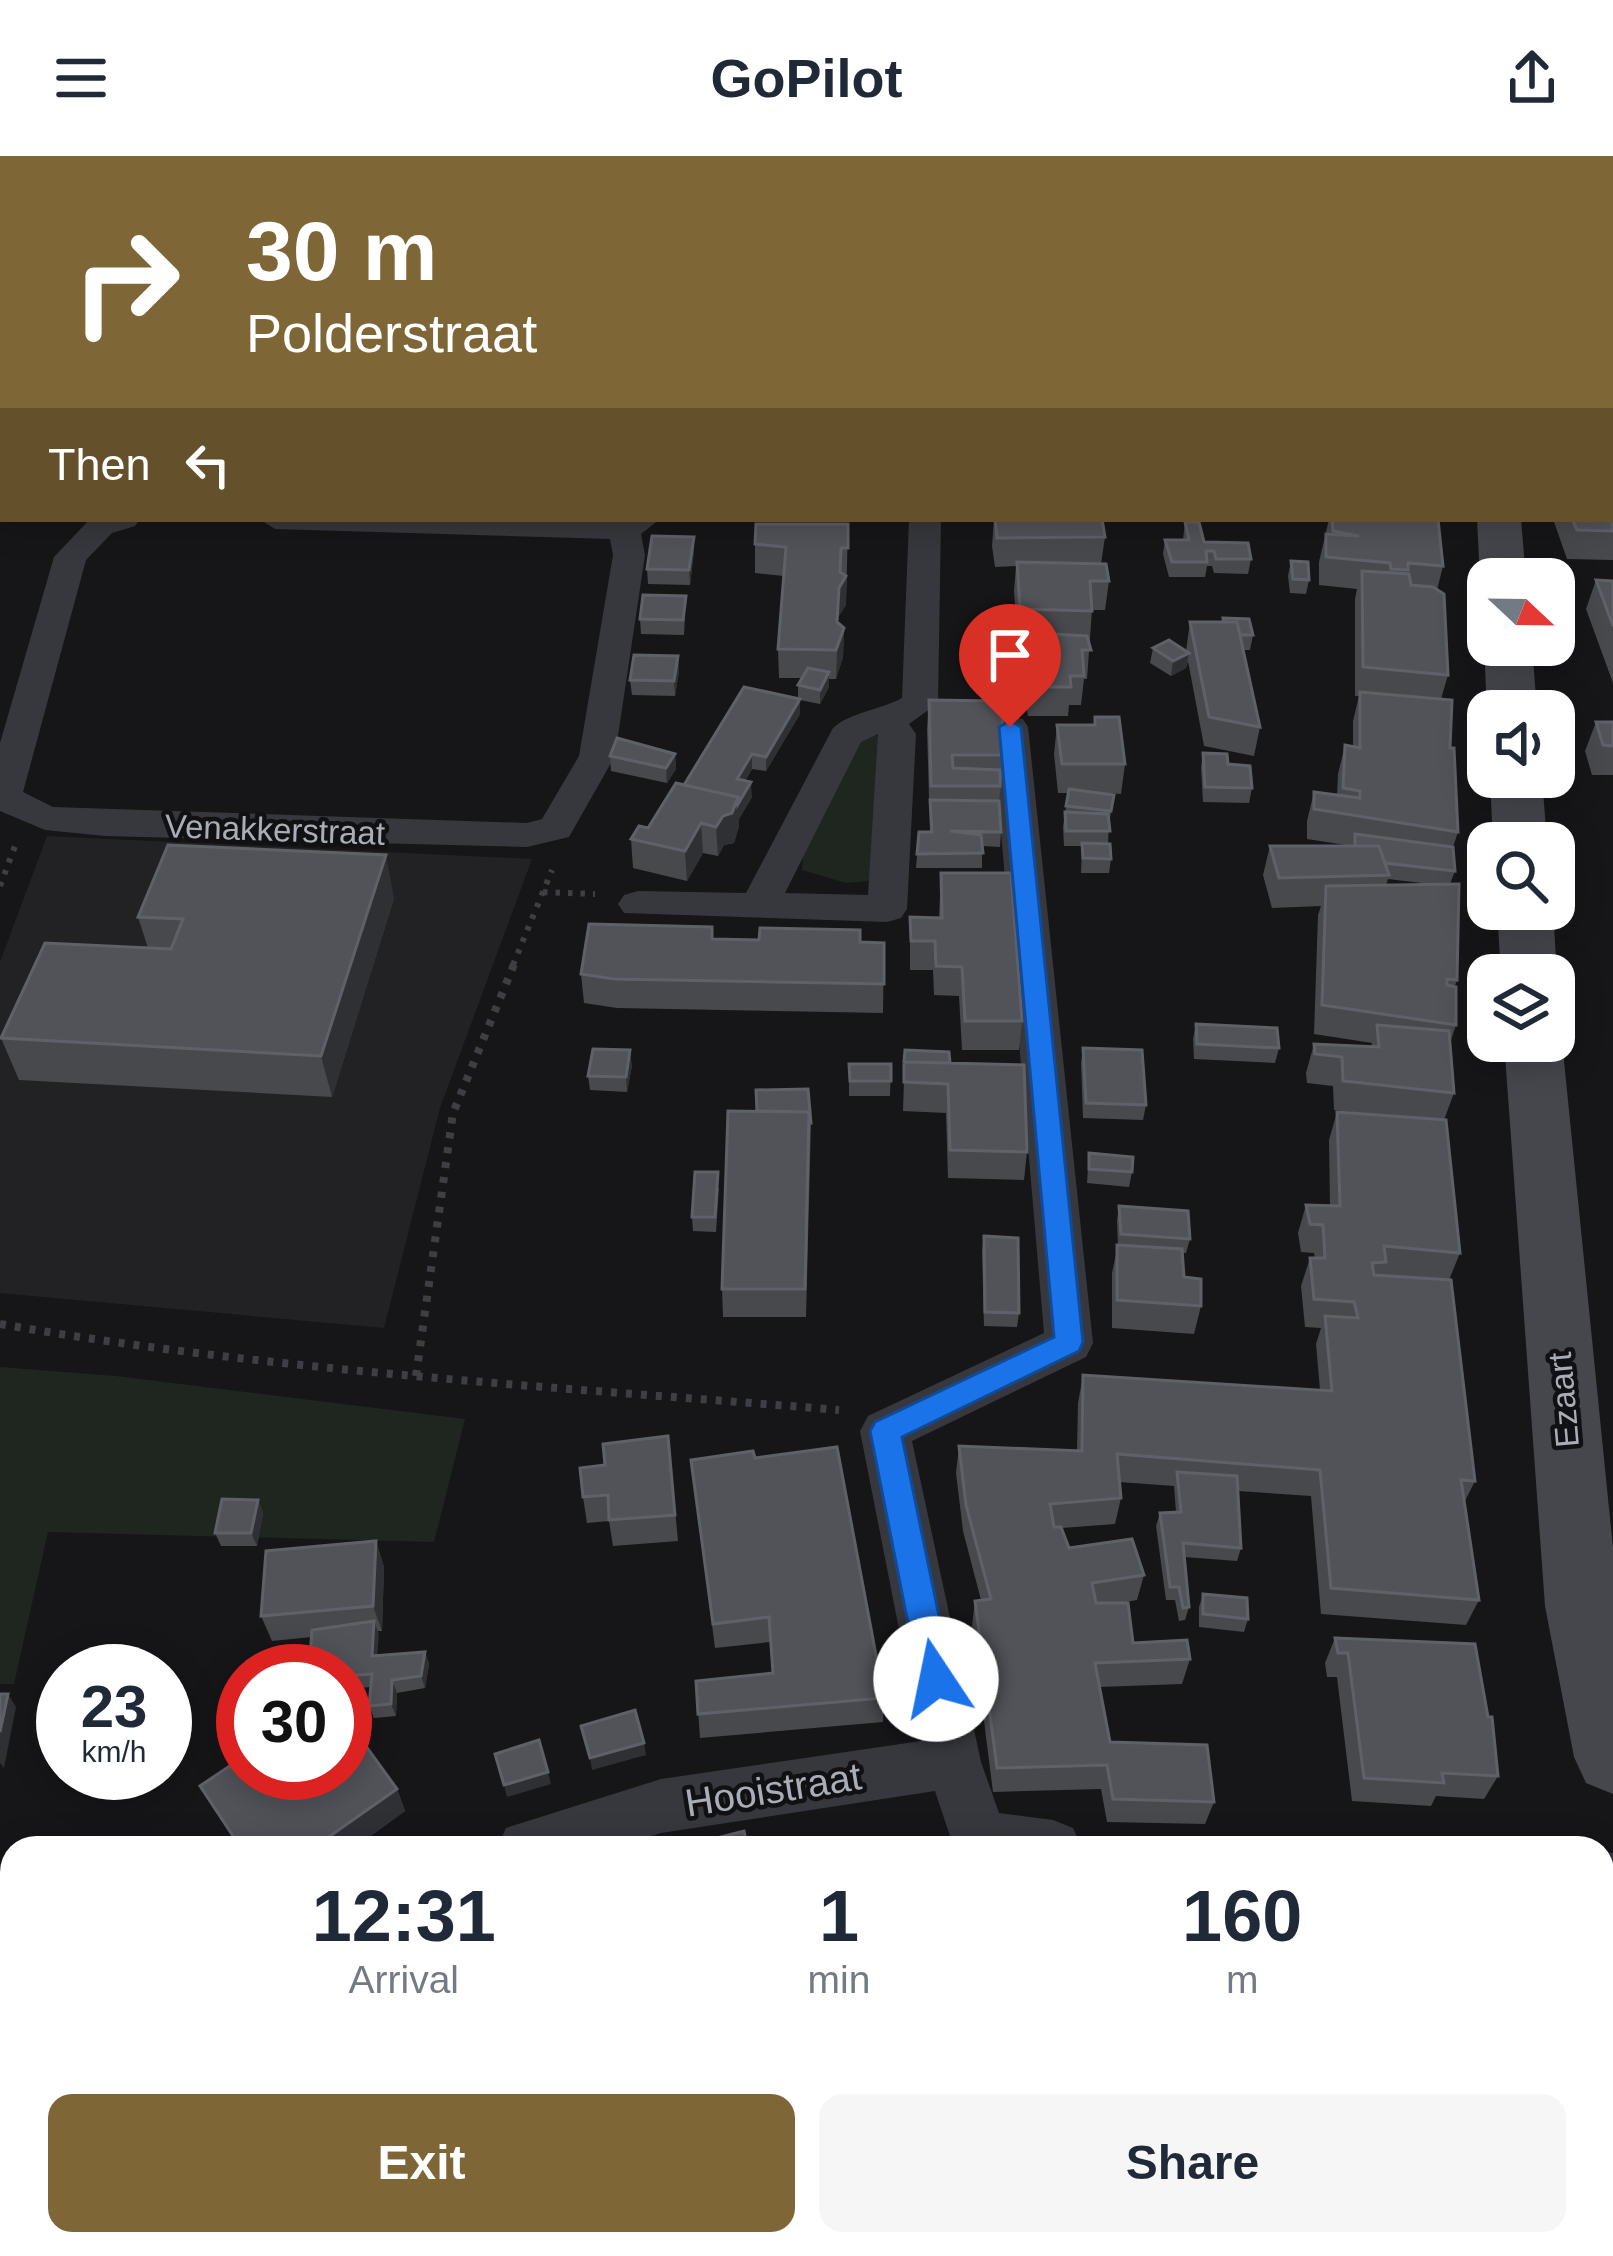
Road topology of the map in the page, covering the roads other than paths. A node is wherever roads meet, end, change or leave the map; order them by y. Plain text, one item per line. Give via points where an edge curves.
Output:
1 (114, 522) edge
2 (490, 522) edge
3 (925, 522) edge
4 (1499, 522) edge
5 (634, 524) edge
6 (1502, 558) edge
7 (886, 722) junction
8 (1010, 727) dead end
9 (638, 904) dead end
10 (759, 906) junction
11 (1535, 1062) edge
12 (1613, 1757) edge
13 (952, 1762) junction
14 (565, 1836) edge
15 (978, 1836) edge

1 - 5 street, Venakkerstraat via 70,557 3,797 45,818 105,824 527,836 556,828 597,756
2 - 5 street
3 - 7 street via 920,703
4 - 6 main road
7 - 10 street via 846,736
7 - 10 street via 898,734 886,909
8 - 13 street via 1069,1342 885,1431
9 - 10 street
11 - 12 main road, Ezaart via 1582,1606
13 - 14 street, Hooistraat via 662,1806
13 - 15 street

